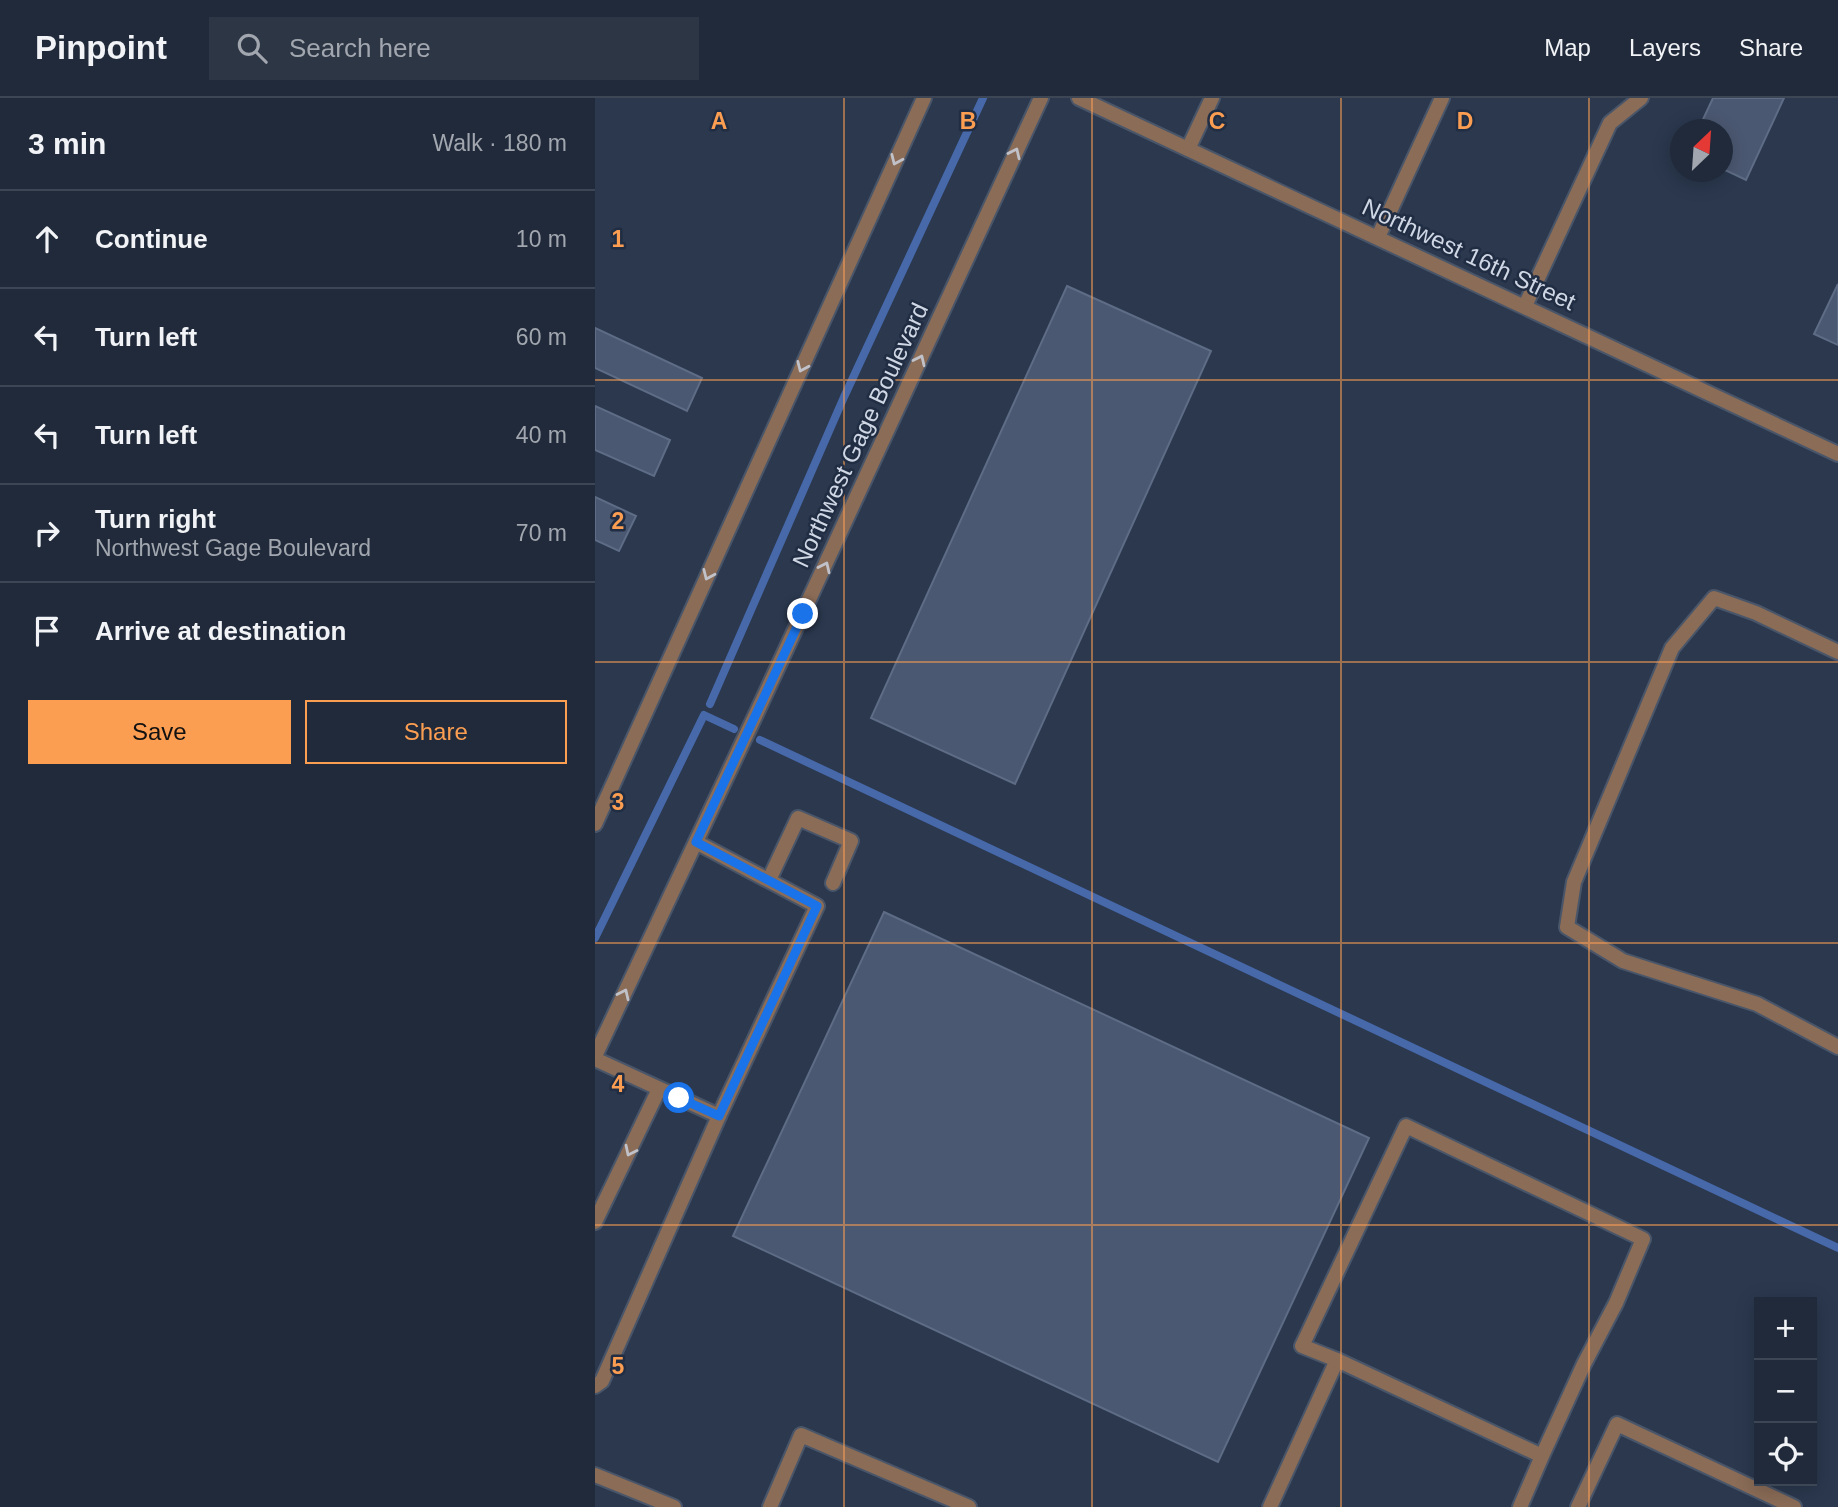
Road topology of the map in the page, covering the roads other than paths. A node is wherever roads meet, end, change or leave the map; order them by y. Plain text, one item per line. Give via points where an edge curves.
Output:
1 (924, 98) edge
2 (1041, 98) edge
3 (1079, 98) edge
4 (1212, 98) edge
5 (1442, 98) edge
6 (1641, 98) edge
7 (1188, 149) junction
8 (1378, 237) junction
9 (1525, 306) junction
10 (1838, 454) edge
11 (1838, 652) edge
12 (595, 824) edge
13 (696, 842) junction
14 (769, 880) junction
15 (833, 883) dead end
16 (1838, 1047) edge
17 (595, 1058) edge
18 (659, 1089) junction
19 (719, 1116) junction
20 (595, 1222) edge
21 (1337, 1360) junction
22 (595, 1386) edge
23 (1542, 1456) junction
24 (595, 1475) edge
25 (772, 1501) edge
26 (674, 1507) edge
27 (969, 1507) edge
28 (1270, 1507) edge
29 (1520, 1507) edge
30 (1578, 1507) edge
31 (1794, 1507) edge

1 -> 12 street
13 -> 2 street, Northwest Gage Boulevard
3 - 7 street, Northwest 16th Street
4 - 7 street
5 - 8 street
6 - 9 street via 1610,124
7 - 8 street, Northwest 16th Street
8 - 9 street, Northwest 16th Street
9 - 10 street, Northwest 16th Street
11 - 16 street via 1714,597 1672,648 1574,882 1567,927 1623,961 1756,1004
13 - 14 street
17 -> 13 street, Northwest Gage Boulevard
14 - 15 street via 798,818 851,841
14 - 19 street via 817,906
17 - 18 street
18 - 19 street
18 -> 20 street
19 - 22 street via 602,1381
21 - 23 street
21 - 23 street via 1302,1346 1406,1126 1643,1239
21 - 28 street
23 - 29 street
24 - 26 street
25 - 27 street via 801,1435
30 - 31 street via 1617,1424

